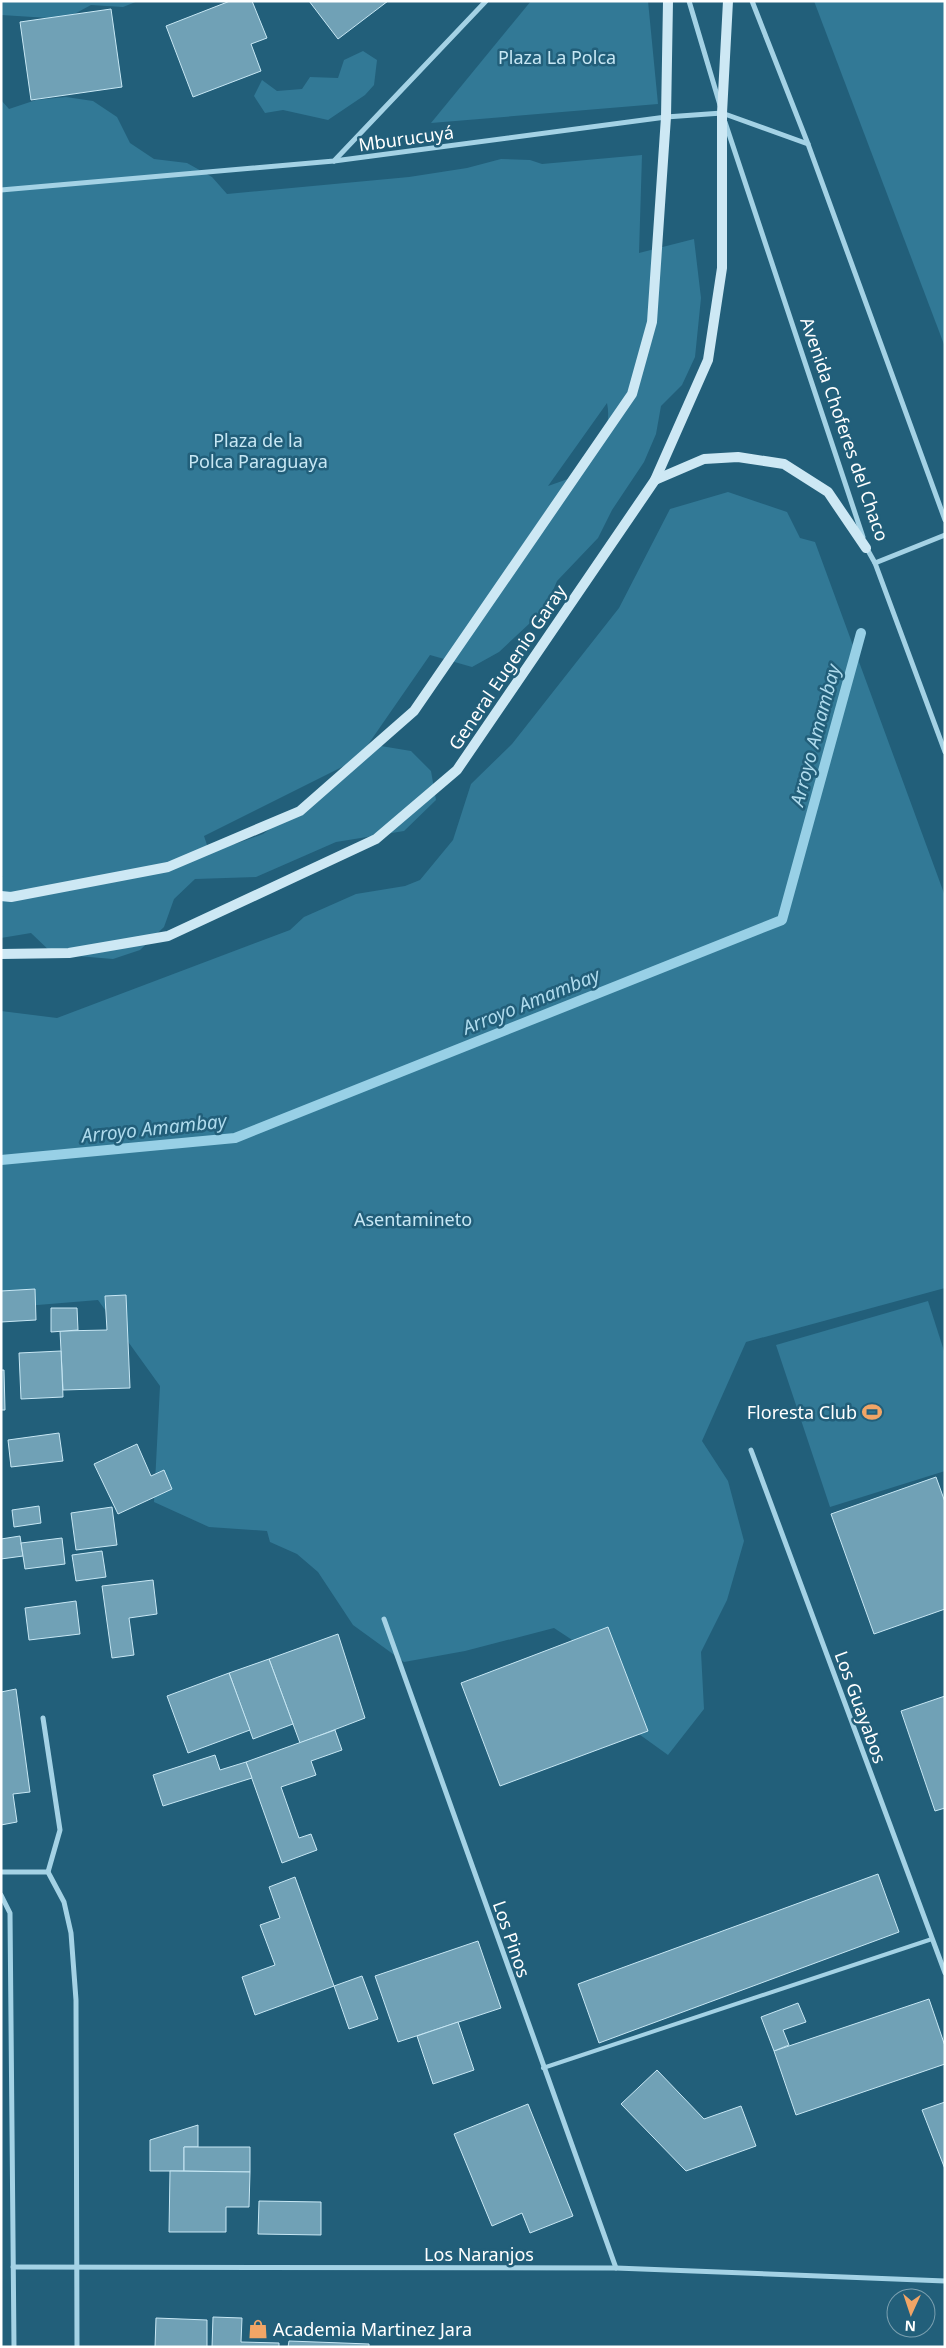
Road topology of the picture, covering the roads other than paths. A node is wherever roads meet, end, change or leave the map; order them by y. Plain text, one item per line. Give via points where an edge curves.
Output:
1 (486, 1) edge
2 (668, 1) edge
3 (688, 1) edge
4 (728, 1) edge
5 (752, 1) edge
6 (722, 113) junction
7 (666, 118) junction
8 (808, 144) junction
9 (334, 162) junction
10 (1, 190) edge
11 (655, 480) junction
12 (945, 520) edge
13 (945, 535) edge
14 (866, 548) junction
15 (875, 563) junction
16 (945, 752) edge
17 (1, 896) edge
18 (1, 954) edge
19 (751, 1450) dead end
20 (384, 1619) dead end
21 (43, 1718) dead end
22 (1, 1872) edge
23 (48, 1872) junction
24 (1, 1895) edge
25 (932, 1939) junction
26 (945, 1973) edge
27 (544, 2068) junction
28 (12, 2267) junction
29 (616, 2268) junction
30 (78, 2269) junction
31 (945, 2281) edge
32 (14, 2347) edge
33 (77, 2347) edge

1 - 9 street
2 - 7 street
3 - 6 street, Avenida Choferes del Chaco
4 - 6 street, Avenida Choferes del Chaco
5 - 8 street
6 - 7 street, Mburucuyá
6 - 8 street, Mburucuyá
6 - 11 street, General Eugenio Garay via 722,268 708,360
6 - 14 street, Avenida Choferes del Chaco
7 - 9 street, Mburucuyá
7 - 17 street via 652,322 632,394 414,711 300,811 168,867 11,897
8 - 12 street
9 - 10 street, Mburucuyá
11 - 14 street via 704,460 738,457 784,464 828,492
11 - 18 street, General Eugenio Garay via 457,770 376,839 168,936 69,953
13 - 15 street
14 - 15 street, Avenida Choferes del Chaco
15 - 16 street, Avenida Choferes del Chaco
19 - 25 street, Los Guayabos
20 - 27 street, Los Pinos
21 - 23 street via 60,1830
22 - 23 street
23 - 30 street via 64,1902 71,1933 76,2000
24 - 28 street via 10,1913
25 - 26 street, Los Guayabos
25 - 27 lane
27 - 29 street, Los Pinos
28 - 30 street, Los Naranjos
28 - 32 street
29 - 30 street, Los Naranjos
29 - 31 street, Los Naranjos
30 - 33 street

